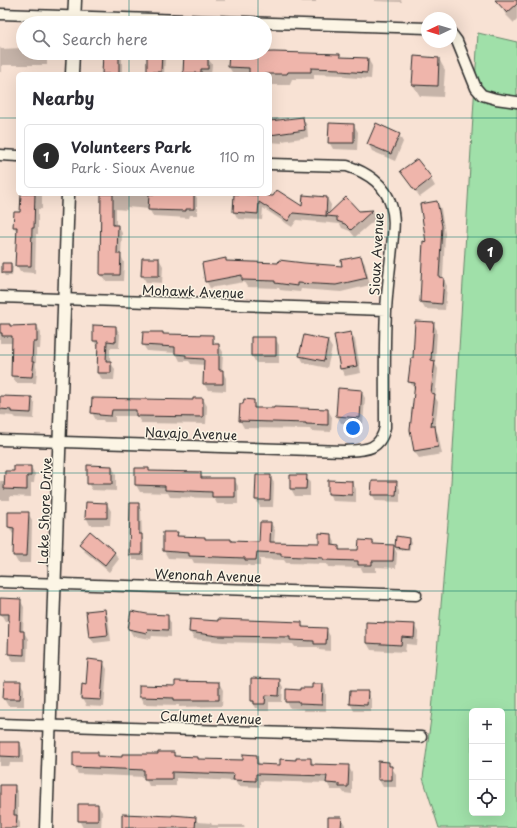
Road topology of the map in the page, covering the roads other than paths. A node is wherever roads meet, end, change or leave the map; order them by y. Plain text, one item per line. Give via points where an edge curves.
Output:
1 (74, 0) edge
2 (0, 14) edge
3 (30, 16) edge
4 (74, 16) edge
5 (272, 24) edge
6 (421, 28) edge
7 (457, 41) edge
8 (73, 60) edge
9 (72, 72) edge
10 (517, 102) edge
11 (0, 155) edge
12 (16, 156) edge
13 (272, 164) edge
14 (68, 196) edge
15 (0, 298) edge
16 (64, 299) junction
17 (386, 310) junction
18 (0, 440) edge
19 (60, 442) junction
20 (378, 442) joint
21 (0, 582) edge
22 (56, 584) junction
23 (416, 595) dead end
24 (0, 724) edge
25 (50, 725) junction
26 (421, 737) dead end
27 (46, 828) edge

1 - 4 street
2 - 3 street
5 - 6 street
7 - 10 street via 476,88 482,95
8 - 9 street
11 - 12 street
13 - 17 street, Sioux Avenue via 347,166 363,172 383,188 391,203 394,220
14 - 16 street, Lake Shore Drive
15 - 16 street, Mohawk Avenue
16 - 17 street, Mohawk Avenue
16 - 19 street, Lake Shore Drive
17 - 20 street, Sioux Avenue via 385,427
18 - 19 street, Navajo Avenue
19 - 20 street, Navajo Avenue via 344,451 364,450
19 - 22 street, Lake Shore Drive
21 - 22 street, Wenonah Avenue
22 - 23 street, Wenonah Avenue
22 - 25 street, Lake Shore Drive
24 - 25 street, Calumet Avenue
25 - 26 street, Calumet Avenue
25 - 27 street, Lake Shore Drive

